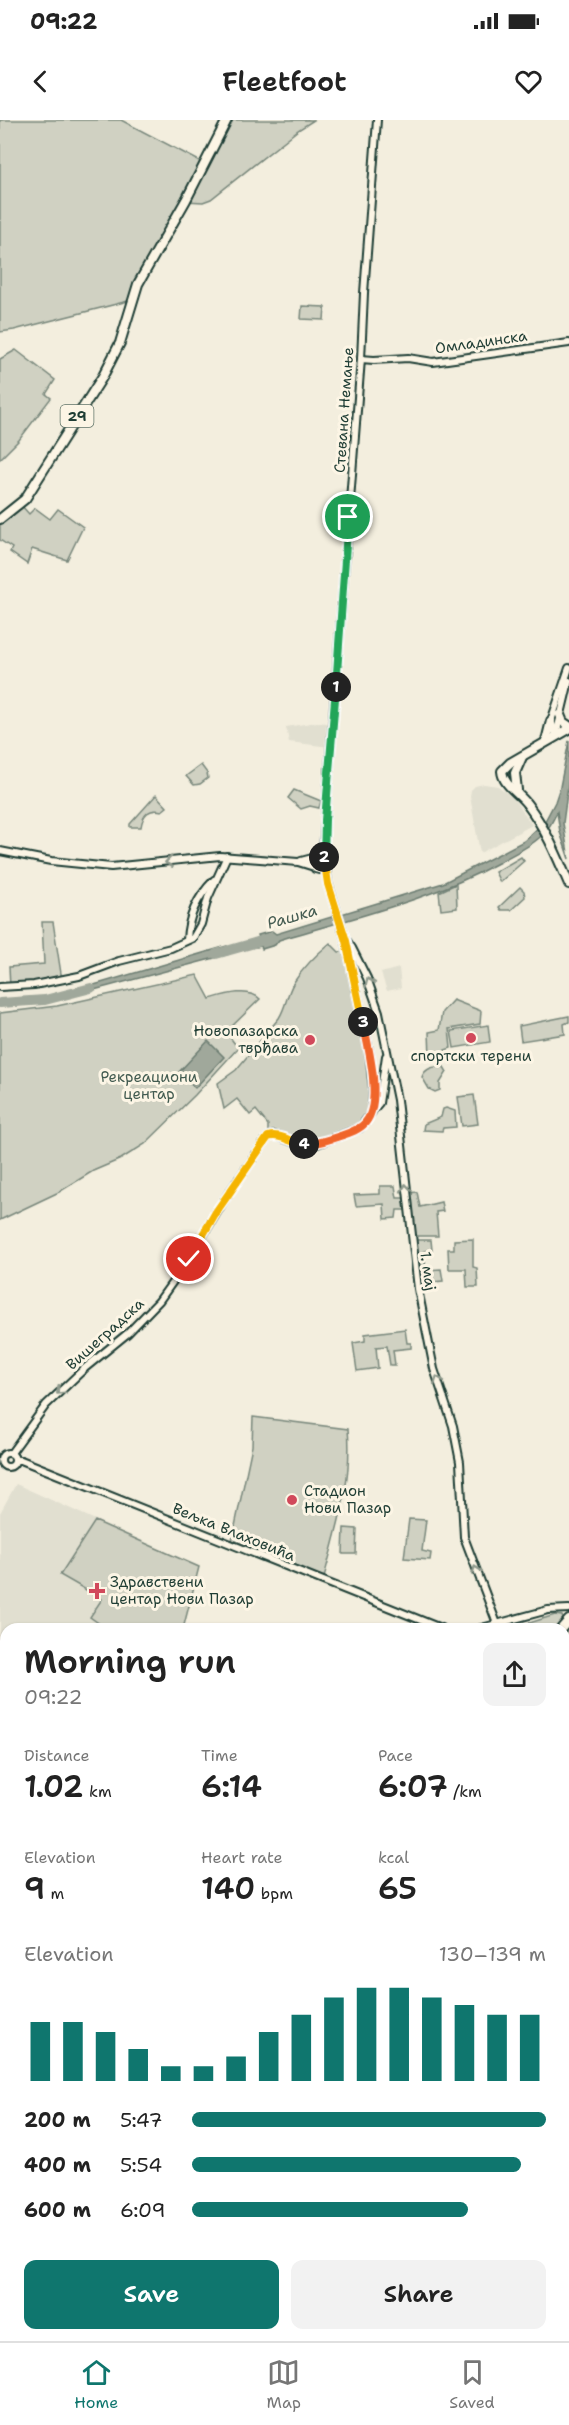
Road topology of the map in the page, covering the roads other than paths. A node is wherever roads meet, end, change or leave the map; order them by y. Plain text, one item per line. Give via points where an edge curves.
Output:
1 (227, 120) edge
2 (377, 120) edge
3 (569, 343) edge
4 (361, 359) junction
5 (0, 519) edge
6 (569, 669) edge
7 (569, 681) edge
8 (551, 722) junction
9 (565, 724) edge
10 (556, 735) junction
11 (546, 741) junction
12 (523, 756) junction
13 (517, 791) junction
14 (323, 845) junction
15 (0, 851) edge
16 (227, 856) junction
17 (315, 857) junction
18 (298, 862) junction
19 (325, 862) junction
20 (315, 868) junction
21 (216, 878) junction
22 (328, 884) junction
23 (569, 884) edge
24 (187, 940) junction
25 (346, 941) junction
26 (0, 987) edge
27 (388, 1052) junction
28 (373, 1087) junction
29 (382, 1088) junction
30 (372, 1112) junction
31 (0, 1446) edge
32 (8, 1453) junction
33 (15, 1460) junction
34 (3, 1465) junction
35 (0, 1473) edge
36 (569, 1609) edge
37 (428, 1623) edge
38 (496, 1623) edge
39 (510, 1623) edge

1 - 5 main road, 29 via 138,284 120,343 103,376 25,499
2 - 4 street, Стевана Немање
3 - 4 street, Омладинска via 433,362
4 - 14 street, Стевана Немање
6 - 8 street
7 - 9 street
8 - 10 street
8 - 11 main road
9 - 10 main road
9 - 10 street
10 - 11 main road
11 - 12 main road
12 - 13 main road via 515,773
12 - 13 main road via 502,771 504,780
13 - 23 main road via 548,835
14 - 17 street
14 - 19 street
16 -> 15 street via 111,867
16 - 18 street
16 - 21 street
17 - 18 street
17 - 19 street
17 - 20 street
18 - 20 street
19 - 20 street via 323,868
19 - 22 street
20 - 22 street
21 - 24 street via 196,901
21 - 24 street via 201,924 193,938
22 - 25 street, 1. мај
24 - 26 street via 70,978
27 -> 25 street, 1. мај via 372,989
25 - 28 street
27 - 29 street
38 -> 27 street, 1. мај via 464,1537 460,1462 434,1370 418,1289
28 - 29 street
28 - 30 street
29 - 30 street
30 -> 32 street, Вишеградска via 360,1128 317,1144 268,1137 164,1294 128,1333 46,1405
31 - 32 street
32 - 33 street
32 - 34 street via 1,1458
33 - 34 street via 11,1466
33 - 37 street, Вељка Влаховића
34 - 35 street
36 - 39 street via 548,1610

